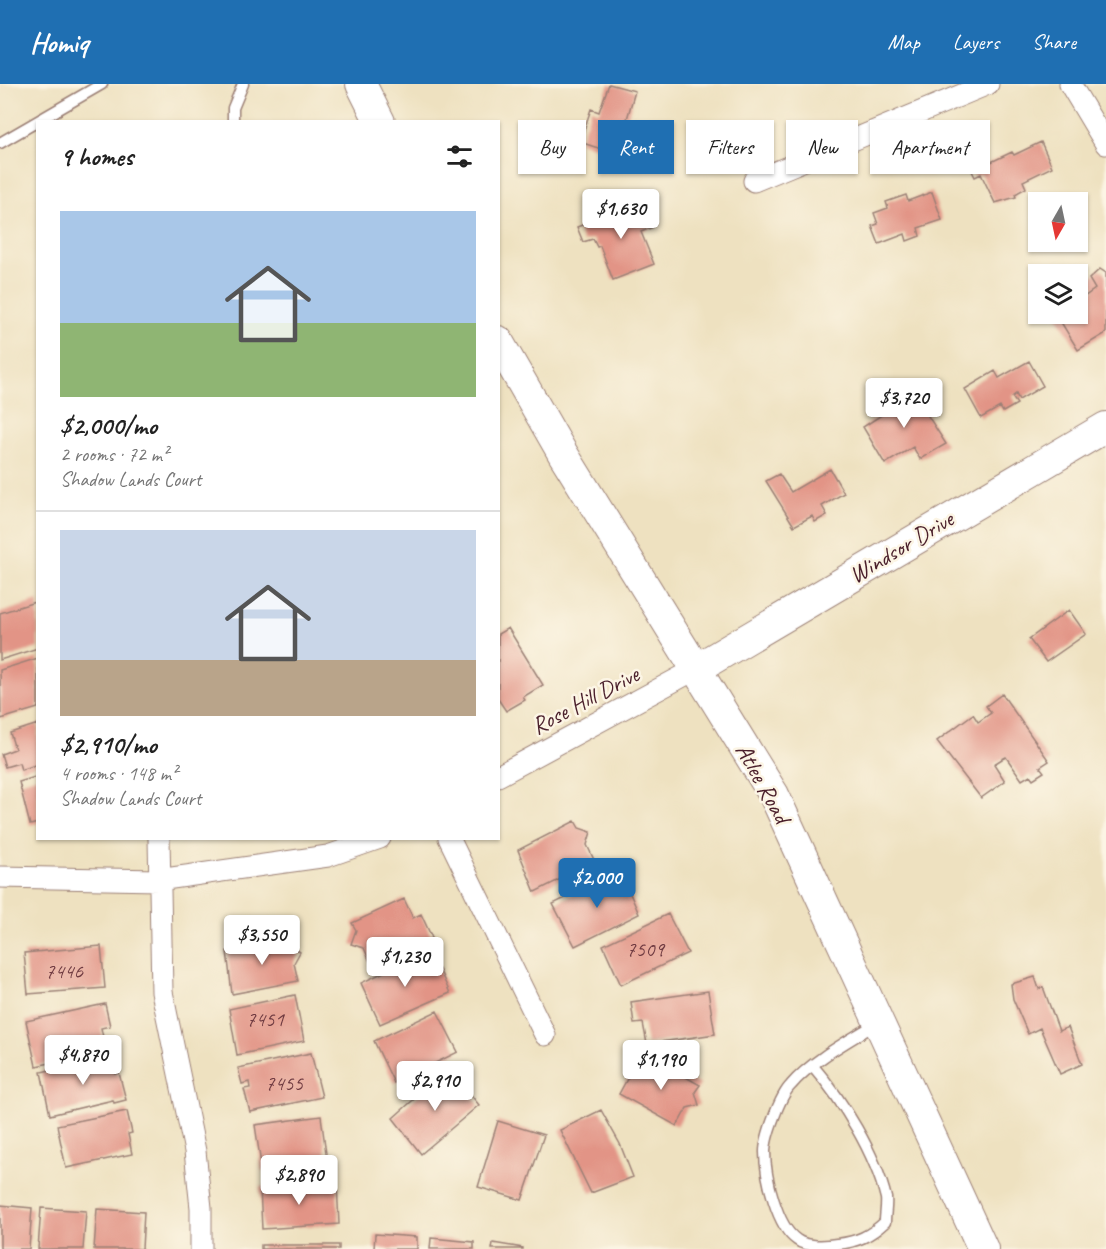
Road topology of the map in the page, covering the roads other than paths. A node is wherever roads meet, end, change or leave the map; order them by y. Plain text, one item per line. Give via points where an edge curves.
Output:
1 (102, 84) edge
2 (243, 84) edge
3 (361, 84) edge
4 (988, 84) edge
5 (1070, 84) edge
6 (40, 120) edge
7 (233, 120) edge
8 (379, 120) edge
9 (36, 122) edge
10 (0, 143) edge
11 (1106, 144) edge
12 (754, 181) dead end
13 (500, 344) edge
14 (1106, 427) edge
15 (696, 669) junction
16 (500, 775) edge
17 (159, 840) edge
18 (374, 840) edge
19 (450, 840) edge
20 (0, 877) edge
21 (158, 880) junction
22 (877, 1024) junction
23 (545, 1035) dead end
24 (813, 1066) junction
25 (201, 1249) edge
26 (983, 1249) edge

1 - 6 lane
2 - 7 lane via 233,108
3 - 8 main road
4 - 12 street
5 - 11 street
9 - 10 lane
13 - 15 main road, Atlee Road
14 - 15 main road, Windsor Drive
15 - 16 street, Rose Hill Drive
15 - 22 main road, Atlee Road via 774,795
17 - 21 street
18 - 21 street via 328,856
19 - 23 street
20 - 21 street
21 - 25 street via 162,992 195,1151
22 - 24 lane
22 - 26 main road, Atlee Road
24 - 24 lane via 790,1085 776,1113 765,1152 774,1201 784,1227 798,1242 824,1246 853,1243 885,1222 887,1200 852,1122 834,1090

